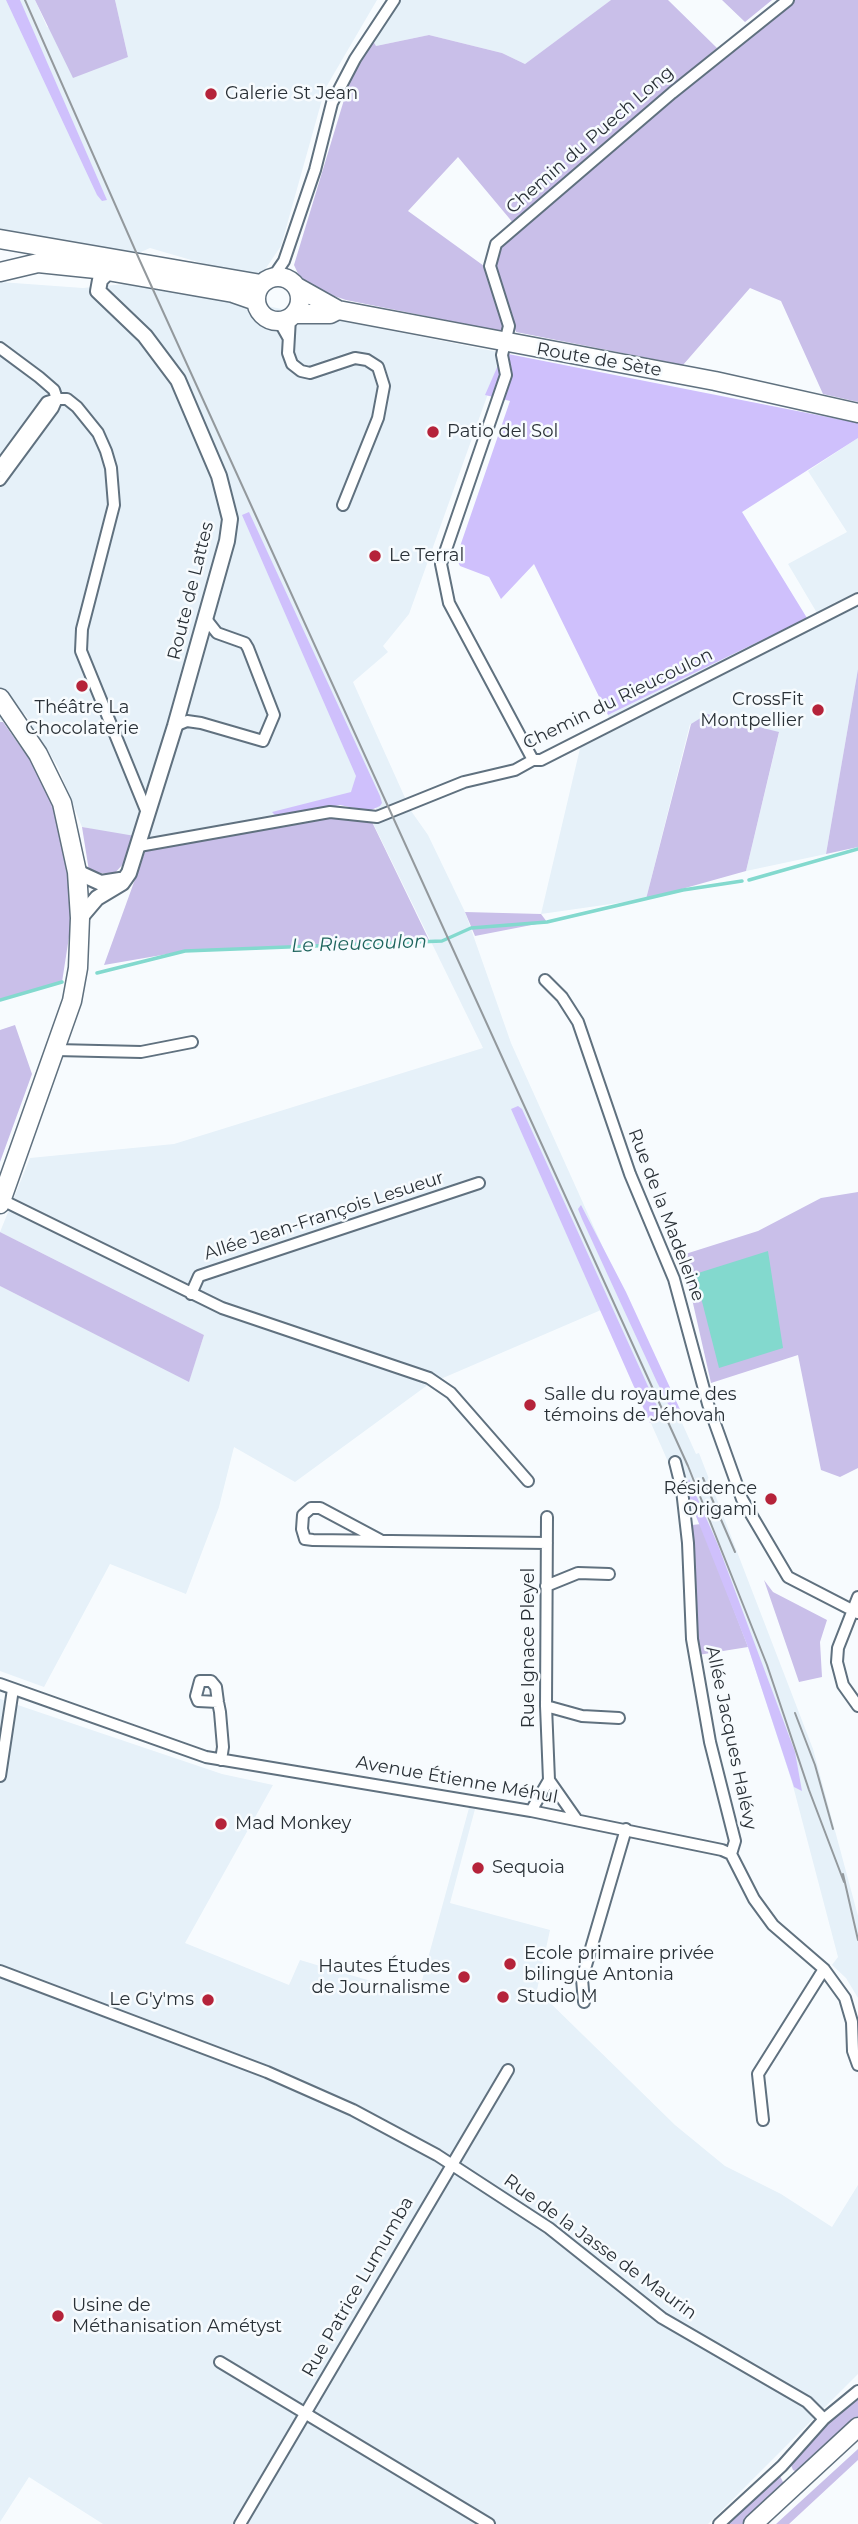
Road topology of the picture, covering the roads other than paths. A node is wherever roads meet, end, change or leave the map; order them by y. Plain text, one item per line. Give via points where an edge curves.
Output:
1 (394, 0) edge
2 (788, 0) edge
3 (0, 239) edge
4 (109, 271) junction
5 (0, 272) edge
6 (276, 281) junction
7 (338, 310) junction
8 (288, 322) junction
9 (507, 342) junction
10 (0, 348) edge
11 (57, 399) junction
12 (858, 413) edge
13 (0, 466) edge
14 (0, 480) edge
15 (343, 505) dead end
16 (858, 599) edge
17 (206, 619) junction
18 (0, 698) edge
19 (175, 726) junction
20 (533, 760) junction
21 (148, 815) junction
22 (139, 846) junction
23 (78, 872) junction
24 (129, 873) junction
25 (80, 918) junction
26 (545, 980) dead end
27 (192, 1042) dead end
28 (56, 1050) junction
29 (479, 1183) dead end
30 (1, 1202) edge
31 (191, 1294) junction
32 (675, 1462) dead end
33 (528, 1481) dead end
34 (547, 1517) dead end
35 (380, 1540) junction
36 (547, 1544) junction
37 (609, 1574) dead end
38 (546, 1586) junction
39 (858, 1597) edge
40 (855, 1611) edge
41 (0, 1684) edge
42 (13, 1689) junction
43 (218, 1702) dead end
44 (545, 1706) junction
45 (858, 1706) edge
46 (619, 1718) dead end
47 (221, 1760) junction
48 (0, 1776) edge
49 (549, 1780) junction
50 (531, 1811) junction
51 (577, 1819) junction
52 (626, 1829) junction
53 (731, 1854) junction
54 (824, 1969) junction
55 (0, 1971) edge
56 (845, 1998) junction
57 (584, 2002) dead end
58 (858, 2003) edge
59 (858, 2010) edge
60 (854, 2032) edge
61 (858, 2065) edge
62 (508, 2070) dead end
63 (763, 2120) dead end
64 (451, 2164) junction
65 (220, 2362) dead end
66 (858, 2391) edge
67 (307, 2411) junction
68 (824, 2418) junction
69 (858, 2427) edge
70 (858, 2442) edge
71 (782, 2466) junction
72 (817, 2479) junction
73 (795, 2484) junction
74 (240, 2524) edge
75 (489, 2524) edge
76 (719, 2524) edge
77 (753, 2524) edge
78 (769, 2524) edge

1 - 6 street via 332,103 315,170
2 - 9 street, Chemin du Puech Long via 496,244 490,266 509,326
3 - 6 main road, Route de Sète
4 - 5 main road, Route de Sète via 38,263
4 - 6 main road, Route de Sète via 233,293
4 - 17 street, Route de Lattes via 98,290 145,336 178,380 228,505 227,541
6 - 7 main road, Route de Sète
6 - 8 main road via 300,301
6 - 8 main road via 262,314
7 - 8 main road, Route de Sète
7 - 9 main road, Route de Sète
8 - 15 street via 292,364 300,371 310,373 355,358 379,367 384,386 378,418
9 - 12 main road, Route de Sète
9 - 20 street, Chemin du Puech Long via 502,355 506,375 440,564 449,603
10 - 11 street via 54,390
11 - 13 street via 47,402
11 - 14 street
11 - 21 street via 67,399 87,418 111,468 114,505 82,629 81,651
16 - 20 street, Chemin du Rieucoulon via 541,761
17 - 19 street, Route de Lattes
17 - 19 street via 217,633 245,643 274,715 263,741 201,723 187,721
18 - 23 main road via 38,754 62,803
19 - 21 street, Route de Lattes
20 - 22 street, Chemin du Rieucoulon via 376,817 330,812
21 - 22 street, Route de Lattes
22 - 24 street, Route de Lattes
23 - 24 street via 93,881 112,883
23 - 25 main road
24 - 25 street
25 - 28 main road via 78,968
26 - 40 street, Rue de la Madeleine via 578,1023 630,1174 674,1279 724,1454 742,1499 788,1577
27 - 28 street via 141,1052
28 - 30 main road
29 - 31 street, Allée Jean-François Lesueur via 199,1276
30 - 31 street
31 - 33 street via 429,1378 451,1393
32 - 53 street, Allée Jacques Halévy via 688,1543 692,1639 710,1742 735,1841
34 - 36 street, Rue Ignace Pleyel
35 - 35 street via 320,1508 311,1508 303,1516 306,1539
35 - 36 street
36 - 38 street, Rue Ignace Pleyel
37 - 38 street via 578,1573
38 - 44 street, Rue Ignace Pleyel
39 - 40 street
40 - 45 street via 838,1648 837,1662 843,1685
41 - 42 street, Avenue Étienne Méhul
42 - 47 street, Avenue Étienne Méhul
42 - 48 street
43 - 47 street
44 - 46 street via 582,1716
44 - 49 street, Rue Ignace Pleyel
47 - 50 street, Avenue Étienne Méhul
49 - 50 street
49 - 51 street
50 - 51 street, Avenue Étienne Méhul
51 - 52 street, Avenue Étienne Méhul
52 - 53 street, Avenue Étienne Méhul
52 - 57 street via 582,1979
53 - 54 street via 773,1925
54 - 56 street
54 - 63 street via 758,2074
55 - 64 street, Rue de la Jasse de Maurin via 267,2072 353,2110
56 - 58 street
56 - 60 street
59 - 60 street
60 - 61 street
62 - 64 street, Rue Patrice Lumumba
64 - 67 street, Rue Patrice Lumumba
64 - 68 street, Rue de la Jasse de Maurin via 550,2228 662,2318 807,2402
65 - 67 street
66 - 68 street
67 - 74 street, Rue Patrice Lumumba
67 - 75 street
68 - 71 street
69 - 73 main road
70 - 72 main road
71 - 73 street
71 - 76 street
72 - 73 main road
72 - 78 main road
73 - 77 main road

